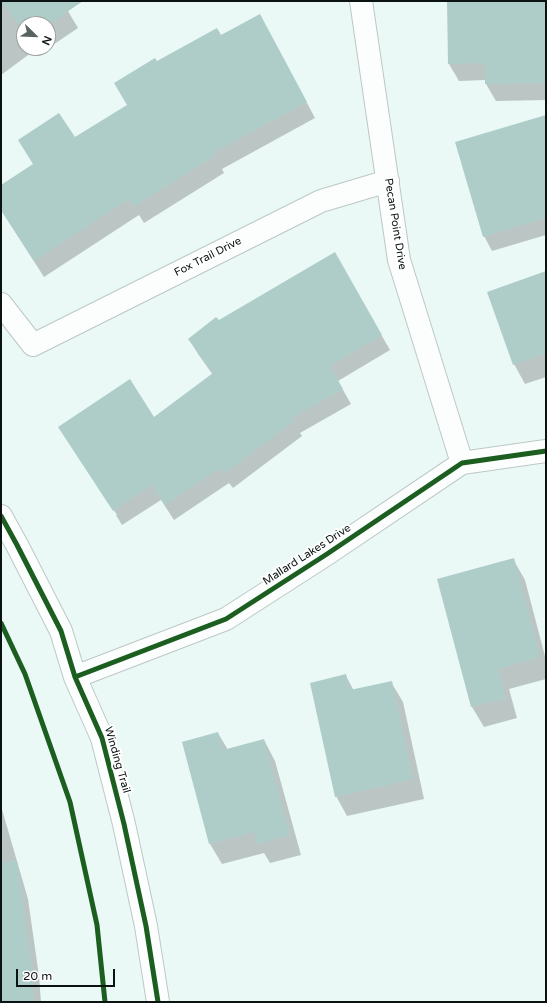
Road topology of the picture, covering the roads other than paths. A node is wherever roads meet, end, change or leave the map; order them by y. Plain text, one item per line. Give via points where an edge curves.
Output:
1 (361, 1) edge
2 (388, 181) junction
3 (1, 304) edge
4 (546, 451) edge
5 (462, 464) junction
6 (1, 516) edge
7 (75, 677) junction
8 (158, 1002) edge

1 - 2 street, Pecan Point Drive
2 - 3 street, Fox Trail Drive via 321,201 33,345
2 - 5 street, Pecan Point Drive via 399,260
4 - 5 street, Mallard Lakes Drive
5 - 7 street, Mallard Lakes Drive via 226,619
6 - 7 street, Winding Trail via 61,631
7 - 8 street, Winding Trail via 102,738 123,817 146,926

